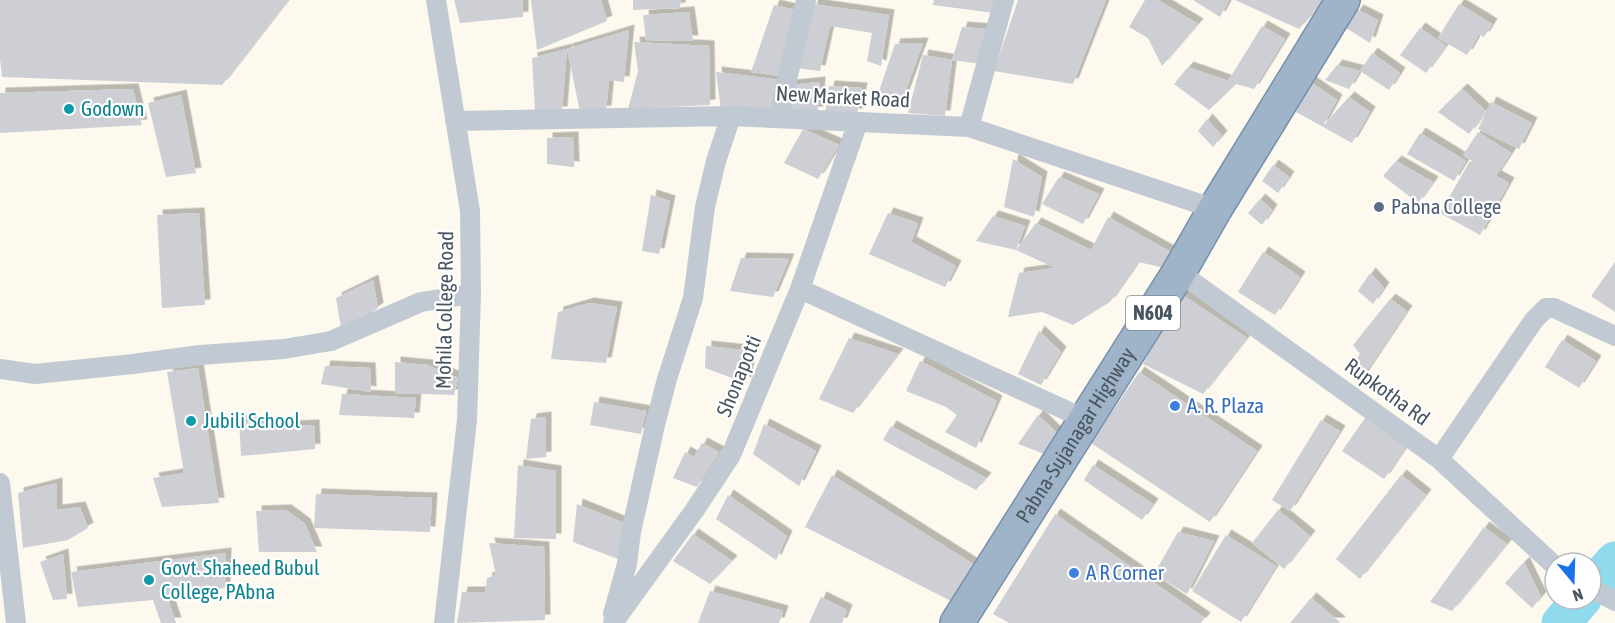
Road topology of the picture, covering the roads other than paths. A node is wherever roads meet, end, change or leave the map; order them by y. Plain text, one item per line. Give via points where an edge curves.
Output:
1 (436, 0) edge
2 (806, 0) edge
3 (1004, 0) edge
4 (1343, 0) edge
5 (731, 116) junction
6 (778, 118) junction
7 (455, 121) junction
8 (858, 122) junction
9 (969, 127) junction
10 (1215, 209) junction
11 (1179, 272) junction
12 (800, 289) junction
13 (471, 294) junction
14 (1615, 336) edge
15 (0, 369) edge
16 (1085, 420) junction
17 (1439, 459) junction
18 (0, 483) edge
19 (1543, 555) edge
20 (16, 623) edge
21 (444, 623) edge
22 (612, 623) edge
23 (957, 623) edge

1 - 7 street, Mohila College Road
2 - 6 street
3 - 9 street
4 - 10 highway, Pabna-Sujanagar Highway / N604
5 - 6 street, New Market Road
5 - 7 street, New Market Road
5 - 22 street, Shonapotti via 705,207 693,298 655,425
6 - 8 street, New Market Road
7 - 13 street, Mohila College Road via 470,211
8 - 9 street, New Market Road
8 - 12 street, Shonapotti
9 - 10 street, New Market Road
10 - 11 highway, Pabna-Sujanagar Highway / N604
11 - 16 highway, Pabna-Sujanagar Highway / N604
11 - 17 street, Rupkotha Rd
12 - 16 street
12 - 22 street, Shonapotti via 731,455
13 - 15 street via 421,302 331,340 284,349 35,374
13 - 21 street, Mohila College Road via 467,420
14 - 17 street via 1554,308 1546,308
16 - 23 highway, Pabna-Sujanagar Highway / N604
17 - 19 street, Rupkotha Rd
18 - 20 street

